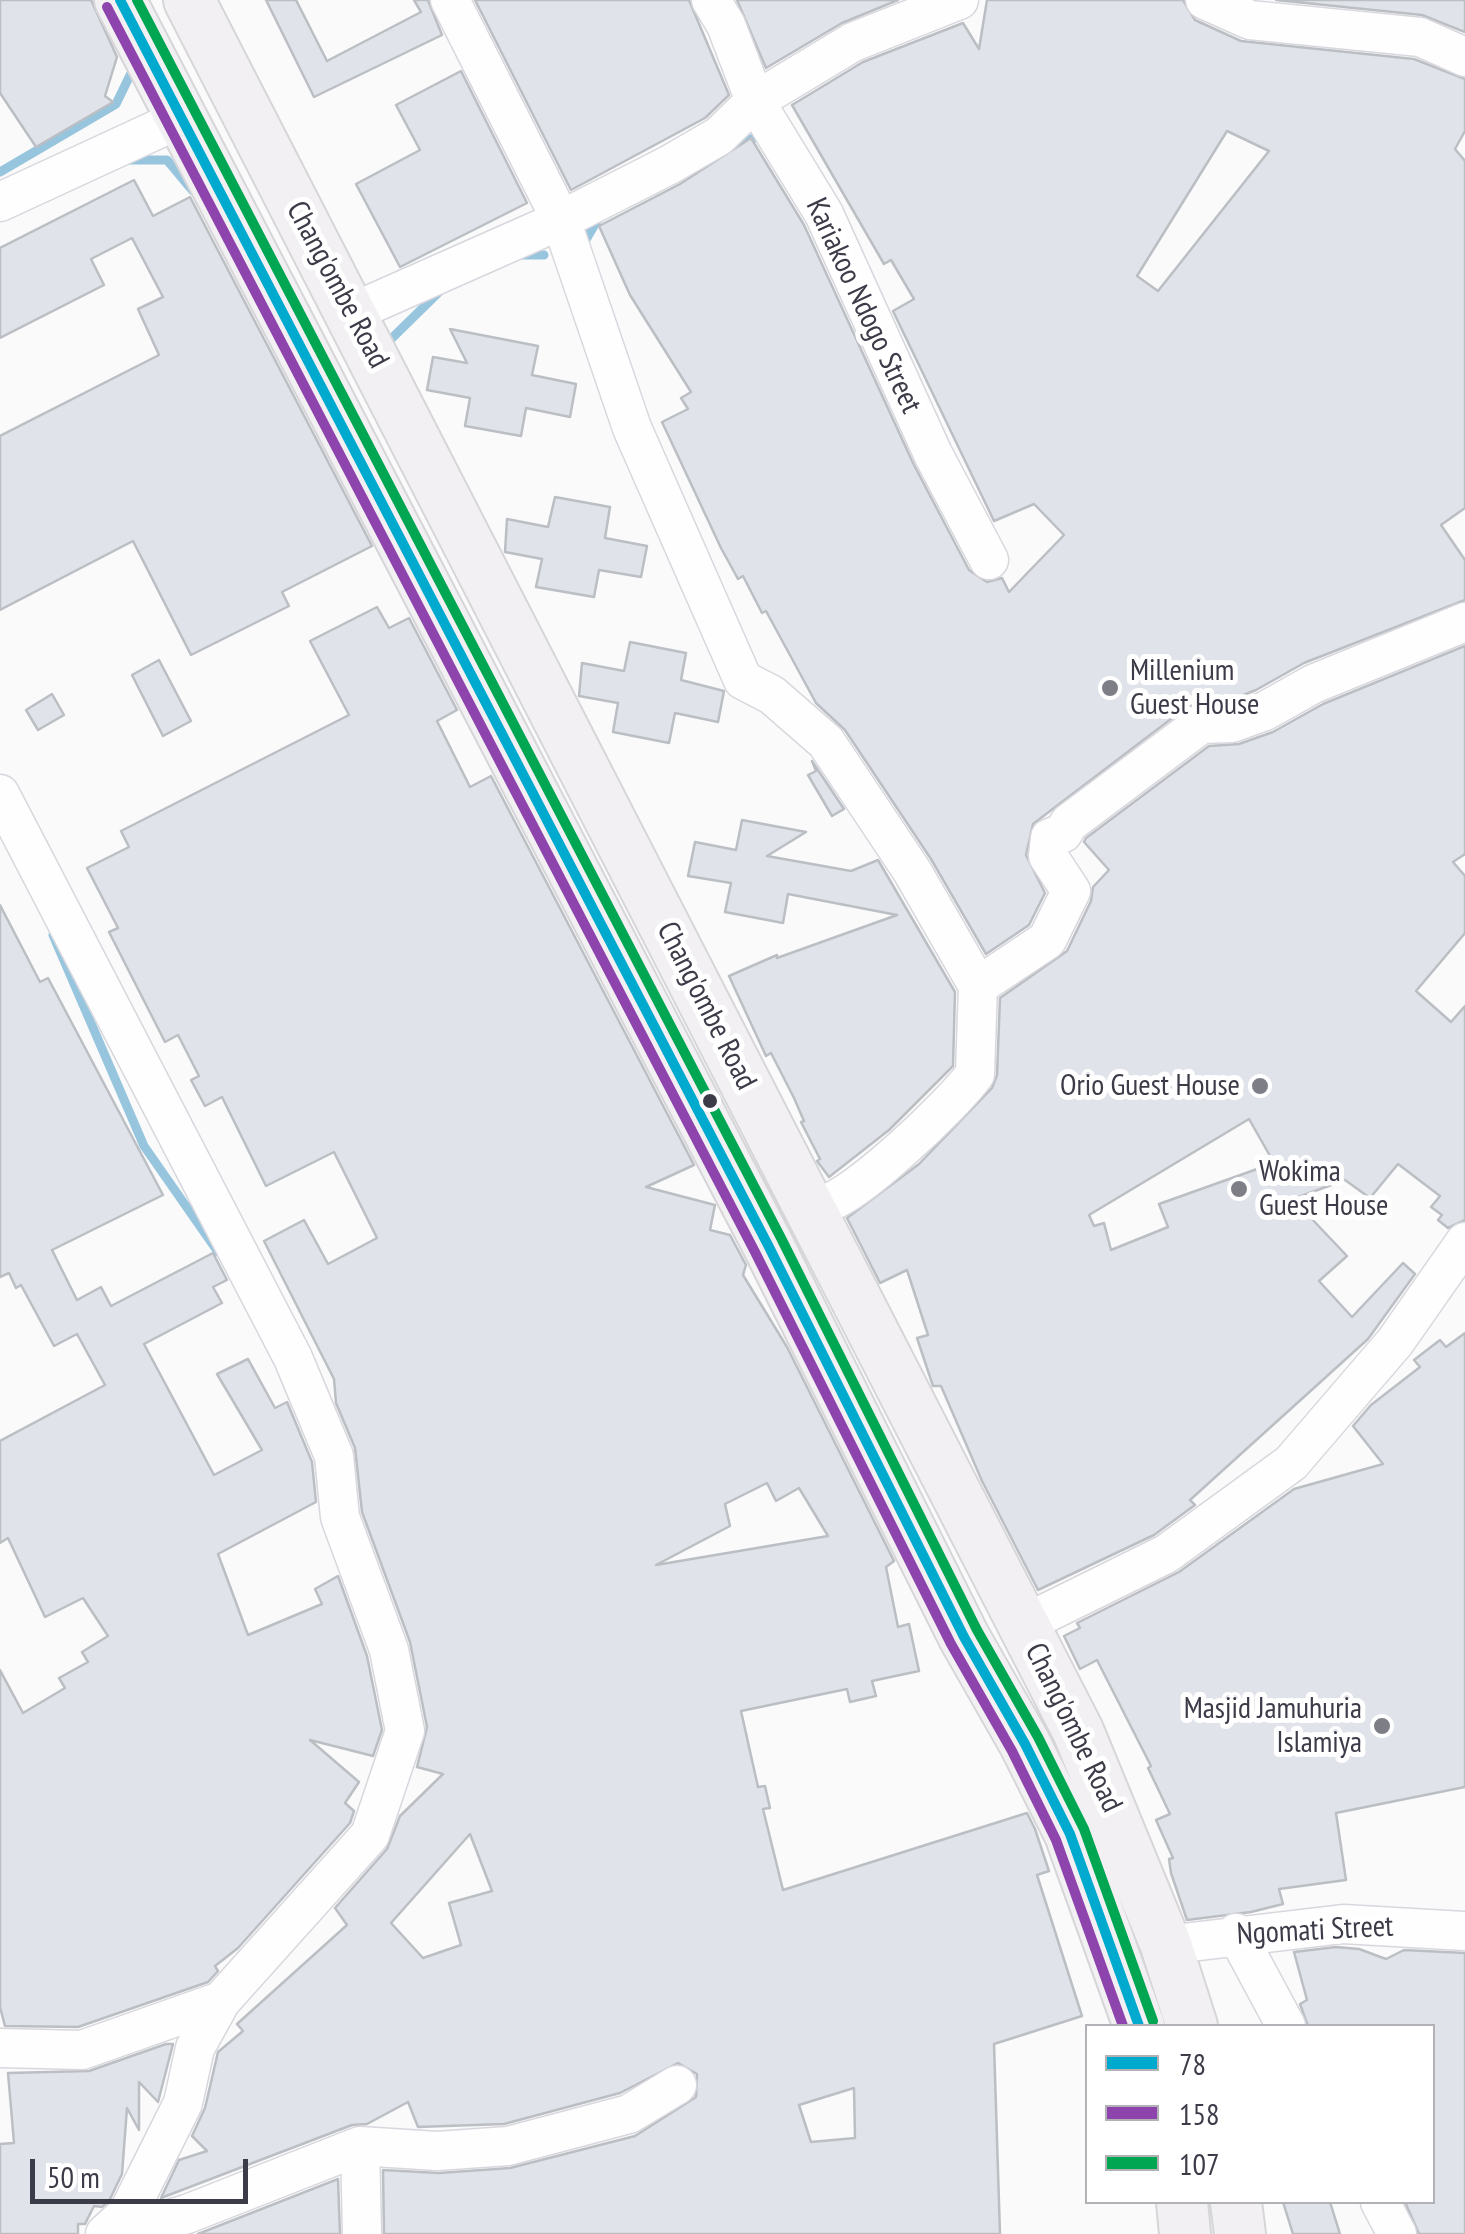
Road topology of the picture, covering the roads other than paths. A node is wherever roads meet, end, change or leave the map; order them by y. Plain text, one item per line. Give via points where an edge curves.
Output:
1 (120, 0) edge
2 (189, 0) edge
3 (450, 0) edge
4 (711, 0) edge
5 (959, 0) edge
6 (1205, 0) edge
7 (1465, 57) edge
8 (754, 100) junction
9 (184, 117) junction
10 (0, 202) edge
11 (562, 220) junction
12 (351, 312) junction
13 (989, 560) dead end
14 (1465, 622) edge
15 (0, 794) edge
16 (978, 986) junction
17 (826, 1203) dead end
18 (1465, 1242) edge
19 (1024, 1624) junction
20 (1465, 1931) edge
21 (1236, 1933) junction
22 (1166, 1945) junction
23 (222, 2002) junction
24 (172, 2017) junction
25 (1137, 2024) edge
26 (1191, 2024) edge
27 (1285, 2024) edge
28 (0, 2048) edge
29 (195, 2048) junction
30 (678, 2085) dead end
31 (360, 2146) junction
32 (1182, 2204) edge
33 (1236, 2204) edge
34 (1381, 2204) edge
35 (105, 2234) edge
36 (118, 2234) edge
37 (362, 2234) edge
38 (1185, 2234) edge
39 (1240, 2234) edge
40 (1398, 2234) edge

1 - 9 main road, Chang'ombe Road
2 - 12 main road, Chang'ombe Road
3 - 11 street
4 - 8 street, Kariakoo Ndogo Street
5 - 8 street via 853,42
6 - 7 street via 1250,20 1420,37
8 - 11 street via 718,136
8 - 13 street, Kariakoo Ndogo Street via 824,214
9 - 10 street
9 - 25 main road, Chang'ombe Road via 1070,1834
11 - 12 street
11 - 16 street via 632,428 742,680 772,695 826,742
12 - 19 main road, Chang'ombe Road
14 - 16 street via 1313,684 1265,711 1232,723 1202,724 1069,823 1050,838 1048,856 1071,890 1046,940
15 - 23 street via 293,1358 334,1456 340,1518 389,1650 404,1731 370,1836
16 - 17 street via 974,1074 855,1188
18 - 19 street via 1395,1342 1291,1463 1166,1554
19 - 22 main road, Chang'ombe Road via 1101,1782
20 - 21 street, Ngomati Street via 1343,1924
21 - 22 street, Ngomati Street
21 - 27 street
22 - 26 main road, Chang'ombe Road
23 - 24 street
23 - 29 street
24 - 28 street via 82,2050
24 - 29 street
29 - 35 street via 183,2103 128,2213
30 - 31 street via 630,2114 508,2146
31 - 36 street via 188,2214
31 - 37 street
32 - 38 main road
33 - 39 main road
34 - 40 street

